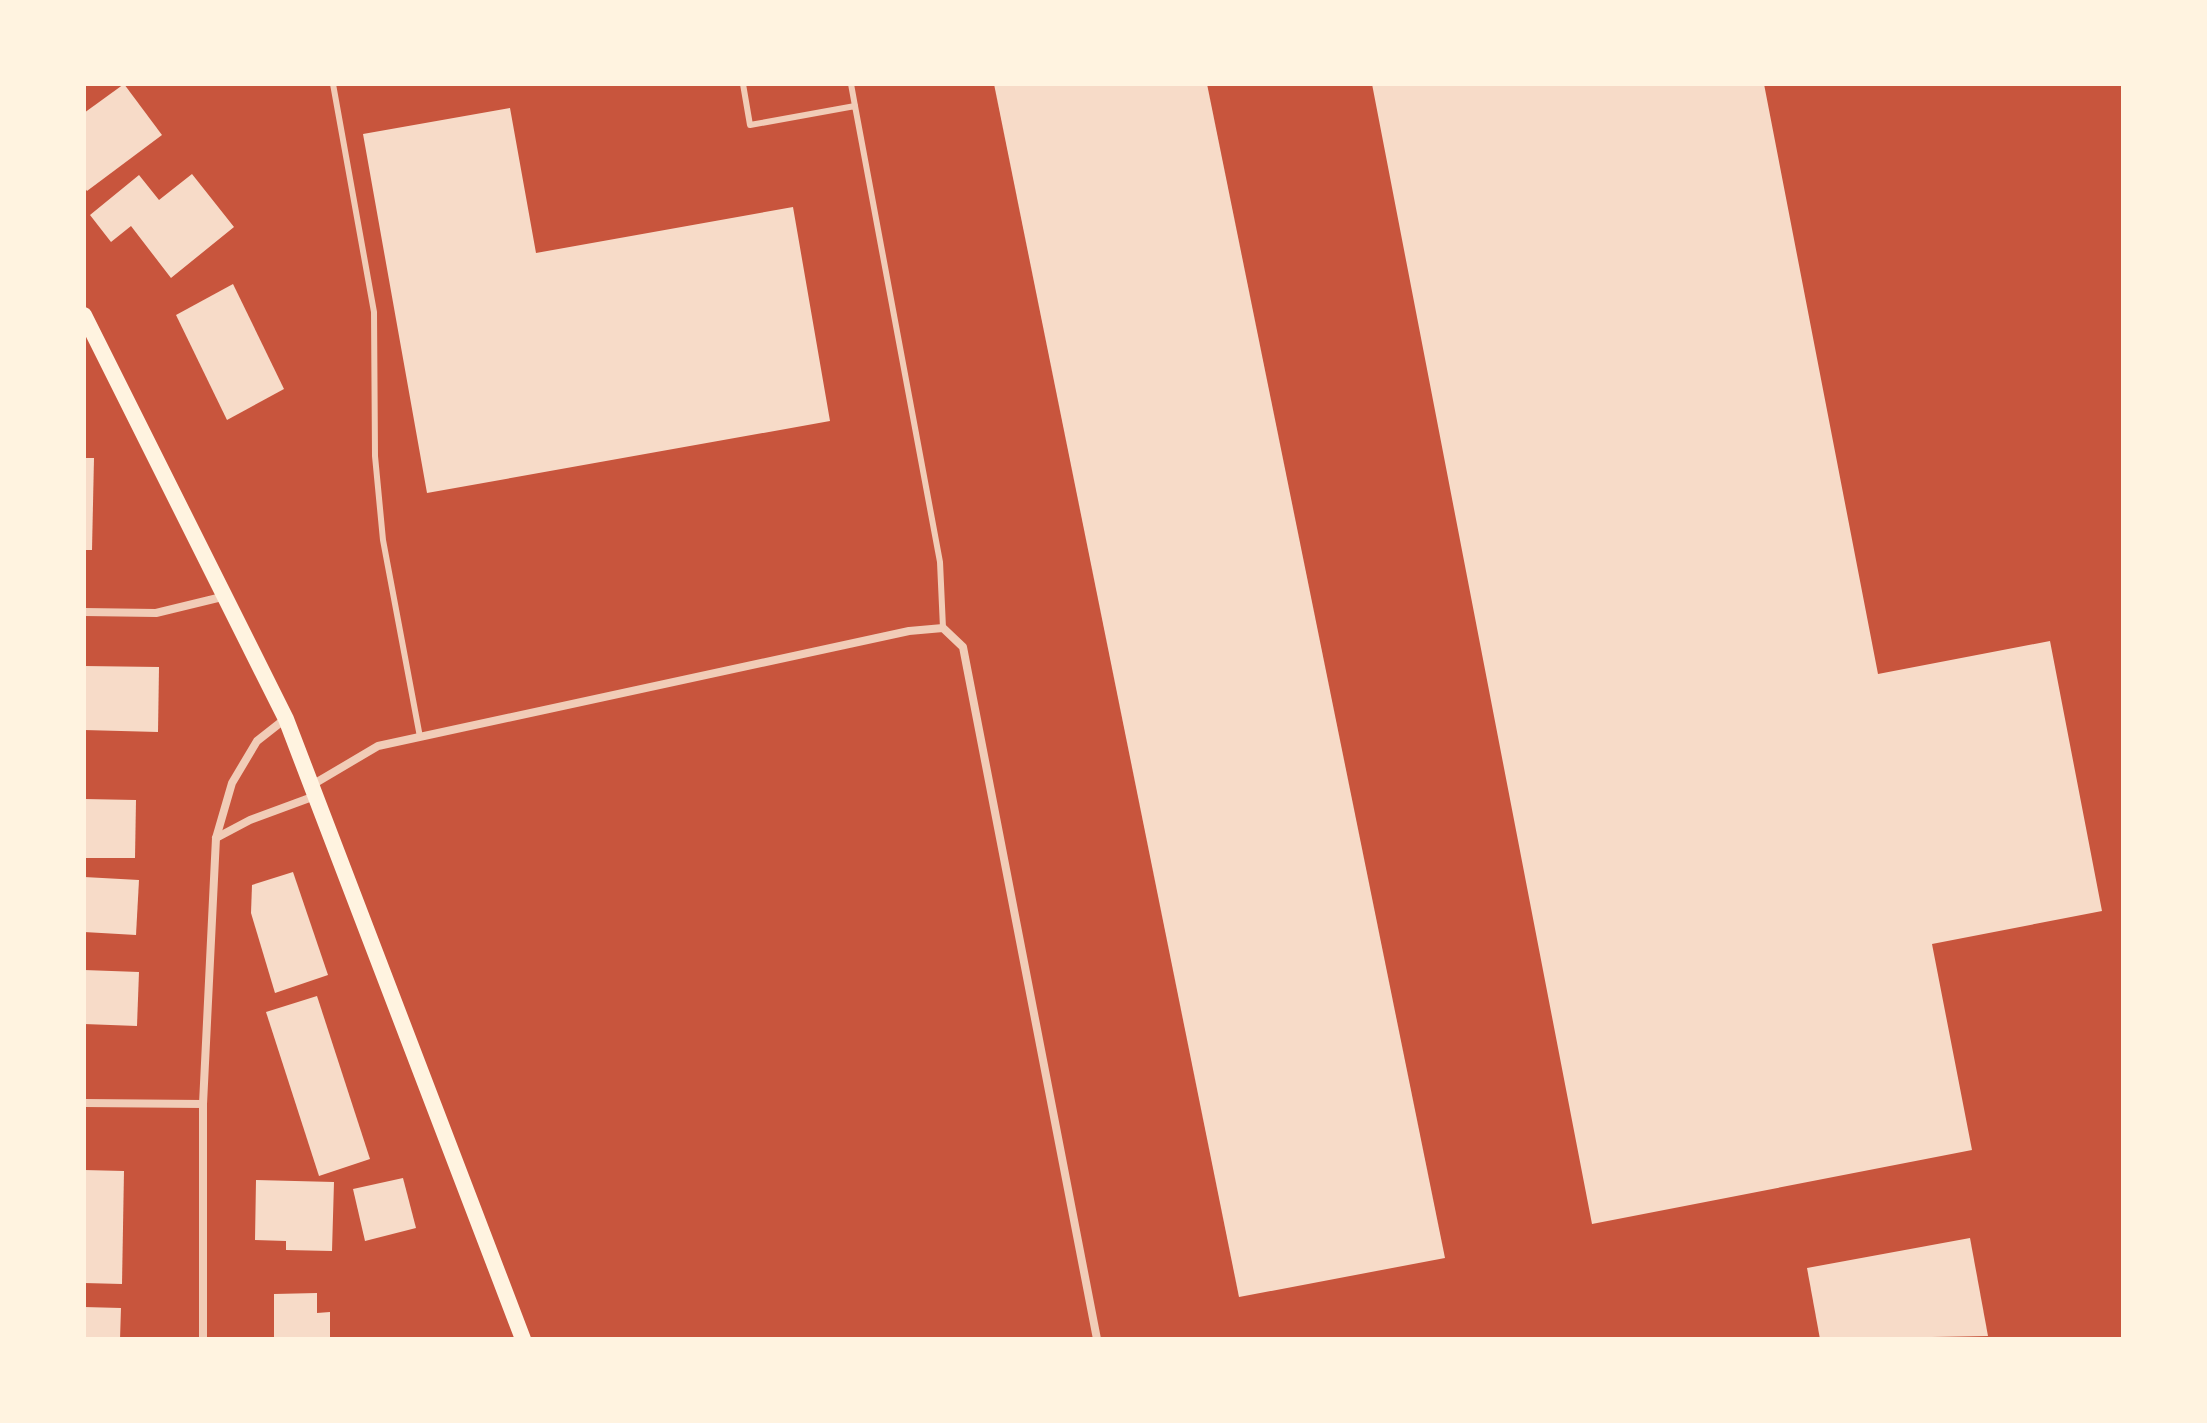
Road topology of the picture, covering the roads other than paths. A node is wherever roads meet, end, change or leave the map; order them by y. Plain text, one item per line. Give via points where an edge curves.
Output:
1 (333, 84) edge
2 (743, 84) edge
3 (851, 84) edge
4 (855, 106) junction
5 (84, 315) edge
6 (226, 596) junction
7 (84, 612) edge
8 (943, 628) junction
9 (286, 719) junction
10 (420, 737) junction
11 (314, 790) junction
12 (216, 838) junction
13 (84, 1103) edge
14 (203, 1104) junction
15 (203, 1339) edge
16 (523, 1339) edge
17 (1097, 1339) edge

1 - 10 lane via 374,312 375,456 383,540
2 - 4 lane via 750,125
3 - 4 lane
4 - 8 lane via 940,562
5 - 6 main road
6 - 7 street via 156,613
6 - 9 main road
8 - 10 street via 909,631
8 - 17 street via 963,647
9 - 11 main road
9 - 12 street via 257,741 232,783
10 - 11 street via 378,746
11 - 12 street
11 - 16 main road
12 - 14 street
13 - 14 street
14 - 15 street

